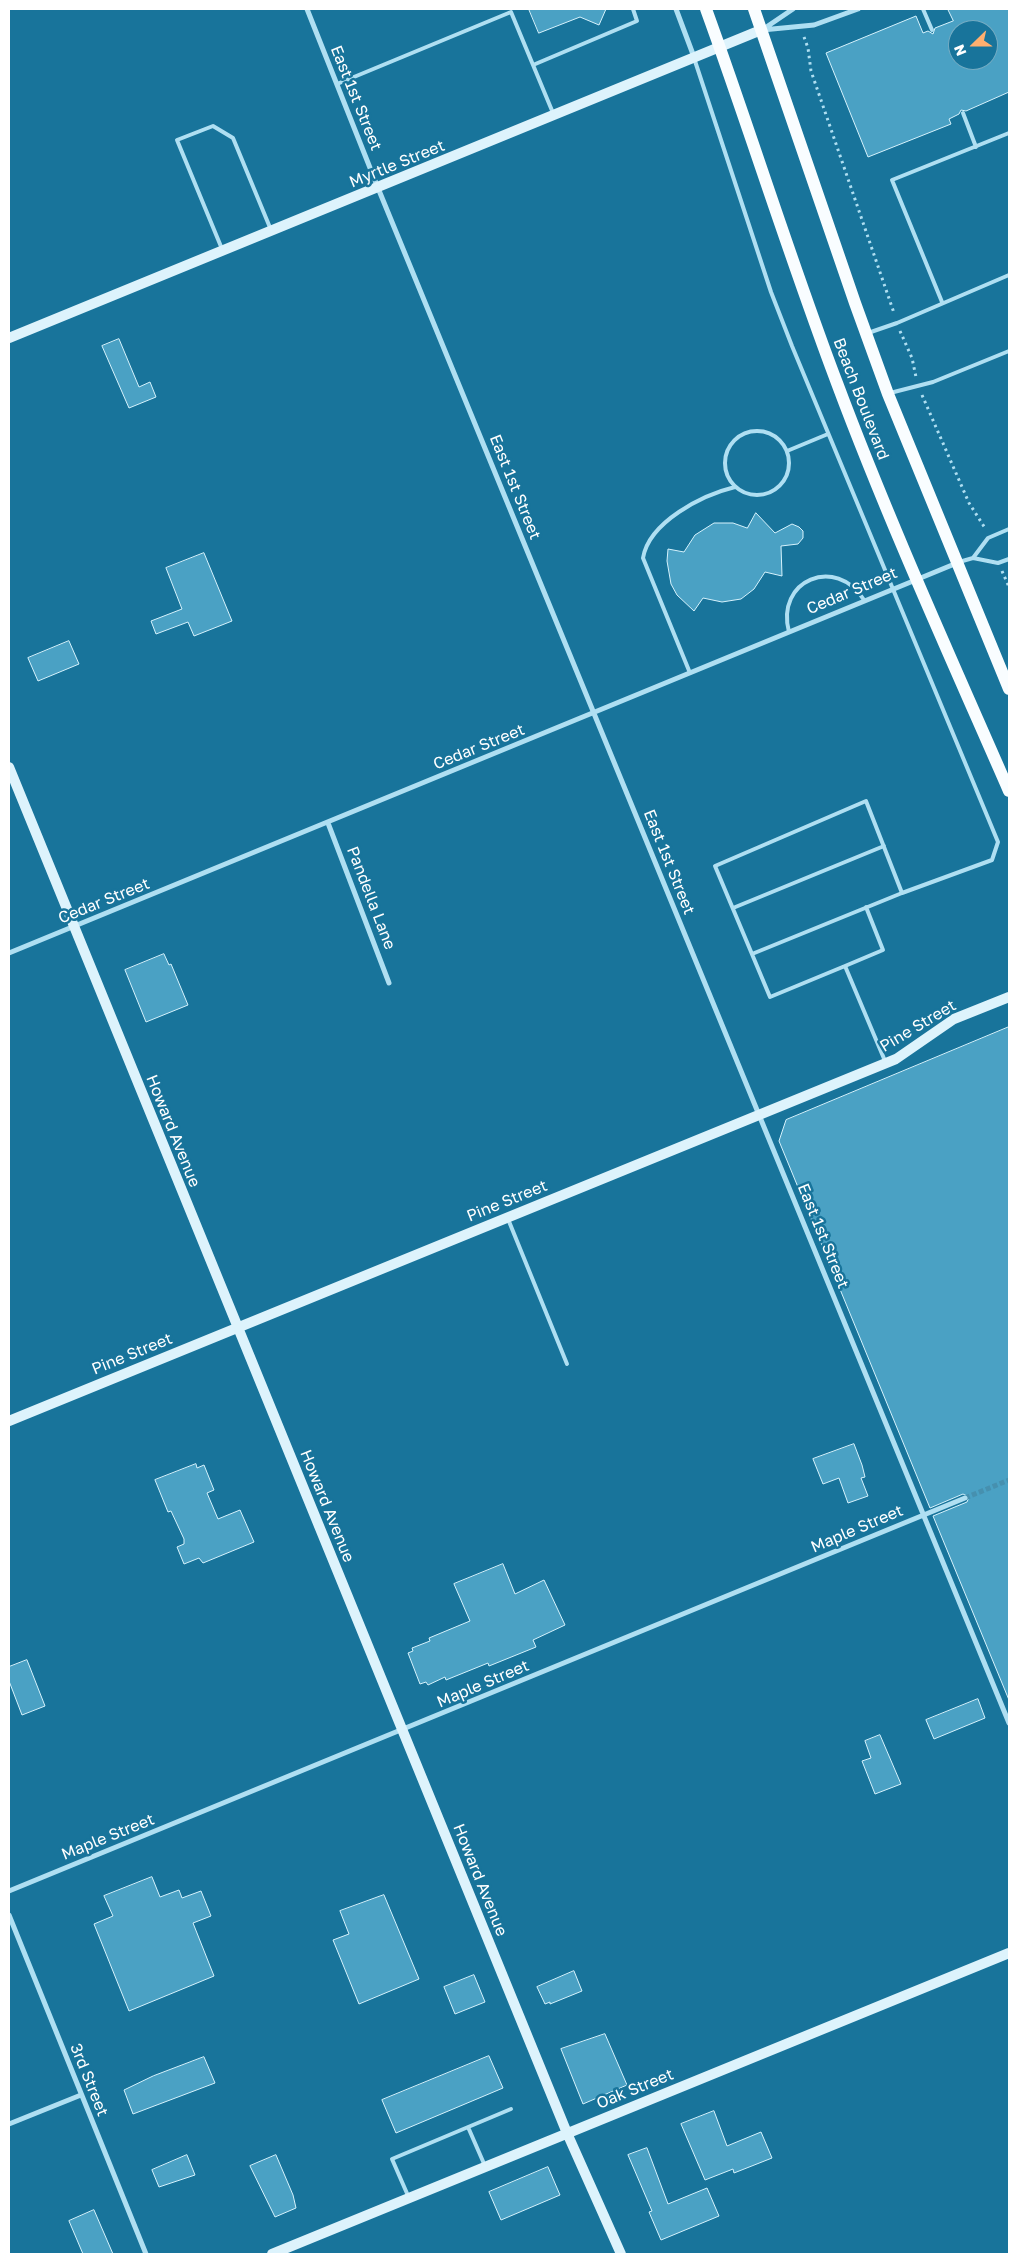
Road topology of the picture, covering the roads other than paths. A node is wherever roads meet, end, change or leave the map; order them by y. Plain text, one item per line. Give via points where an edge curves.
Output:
1 (307, 9) edge
2 (632, 9) edge
3 (676, 9) edge
4 (706, 9) edge
5 (754, 9) edge
6 (793, 9) edge
7 (858, 9) edge
8 (923, 9) edge
9 (761, 30) junction
10 (932, 30) dead end
11 (720, 47) junction
12 (694, 58) junction
13 (533, 65) junction
14 (337, 84) junction
15 (963, 113) dead end
16 (554, 116) junction
17 (1009, 133) edge
18 (976, 146) junction
19 (378, 188) junction
20 (272, 232) junction
21 (222, 252) junction
22 (1009, 275) edge
23 (942, 302) junction
24 (866, 334) junction
25 (9, 338) edge
26 (1009, 351) edge
27 (888, 394) junction
28 (828, 434) junction
29 (787, 451) junction
30 (735, 487) junction
31 (1009, 529) edge
32 (973, 558) junction
33 (1009, 558) edge
34 (957, 562) junction
35 (916, 578) junction
36 (891, 589) junction
37 (864, 600) junction
38 (789, 632) junction
39 (690, 674) junction
40 (1009, 689) edge
41 (594, 714) junction
42 (9, 767) edge
43 (1009, 792) edge
44 (328, 823) junction
45 (884, 846) junction
46 (902, 893) junction
47 (866, 907) junction
48 (733, 908) junction
49 (74, 927) junction
50 (9, 953) edge
51 (752, 954) junction
52 (845, 966) junction
53 (389, 983) dead end
54 (1009, 997) edge
55 (886, 1064) junction
56 (759, 1114) junction
57 (508, 1217) junction
58 (238, 1327) junction
59 (567, 1364) dead end
60 (9, 1420) edge
61 (965, 1498) tunnel mouth
62 (924, 1515) junction
63 (1009, 1723) edge
64 (402, 1731) junction
65 (9, 1891) edge
66 (9, 1915) edge
67 (1009, 1953) edge
68 (81, 2094) junction
69 (511, 2108) dead end
70 (9, 2124) edge
71 (468, 2127) junction
72 (567, 2133) junction
73 (485, 2166) junction
74 (409, 2198) junction
75 (289, 2251) edge
76 (146, 2254) edge
77 (272, 2254) edge
78 (621, 2254) edge

1 - 14 street, East 1st Street
2 - 13 lane via 637,20
3 - 12 street
4 - 11 main road, Beach Boulevard
5 - 9 main road, Beach Boulevard
6 - 9 street, Myrtle Street
7 - 9 street via 814,25
8 - 10 lane
9 - 11 main road, Myrtle Street
9 - 24 main road, Beach Boulevard
11 - 12 main road, Myrtle Street
11 - 35 main road, Beach Boulevard via 838,386
12 - 16 main road, Myrtle Street
12 - 28 lane via 772,292
13 - 14 lane via 511,12
13 - 16 lane
14 - 19 street, East 1st Street
15 - 18 lane
16 - 19 main road, Myrtle Street
17 - 18 lane
18 - 23 lane via 892,180
19 - 20 main road, Myrtle Street
19 - 41 street, East 1st Street
20 - 21 main road, Myrtle Street
20 - 21 lane via 233,138 213,126 177,140
21 - 25 main road, Myrtle Street
22 - 23 lane
23 - 24 lane
24 - 27 main road, Beach Boulevard
26 - 27 lane via 933,382
27 - 34 main road, Beach Boulevard
28 - 29 lane
28 - 36 lane
29 - 30 lane via 789,470 786,479 772,492 752,496
29 - 30 lane via 782,442 766,432 756,431 738,437 725,458 726,474
30 - 39 lane via 708,495 689,506 650,536 645,546 643,558
31 - 32 lane via 988,538
32 - 33 lane via 998,563
32 - 34 lane
34 - 35 street, Cedar Street
34 - 40 main road, Beach Boulevard
35 - 36 street, Cedar Street
35 - 43 main road, Beach Boulevard
36 - 37 street, Cedar Street
36 - 46 lane via 998,842 992,860
37 - 38 street, Cedar Street
37 - 38 lane via 858,590 840,578 817,577 806,581 788,603 786,622
38 - 39 street, Cedar Street
39 - 41 street, Cedar Street
41 - 44 street, Cedar Street
41 - 56 street, East 1st Street
42 - 49 main road, Howard Avenue
44 - 49 street, Cedar Street
44 - 53 street, Pandella Lane
45 - 46 lane
45 - 48 lane
45 - 48 lane via 866,801 715,866
46 - 47 lane
47 - 51 lane
47 - 52 lane via 883,950
48 - 51 lane
49 - 50 street, Cedar Street
49 - 58 main road, Howard Avenue
51 - 52 lane via 770,996
52 - 55 lane
54 - 55 main road, Pine Street via 954,1019
55 - 56 main road, Pine Street
56 - 57 main road, Pine Street
56 - 62 street, East 1st Street
57 - 58 main road, Pine Street
57 - 59 lane
58 - 60 main road, Pine Street
58 - 64 main road, Howard Avenue
61 - 62 street, Maple Street
62 - 63 street, East 1st Street
62 - 64 street, Maple Street
64 - 65 street, Maple Street
64 - 72 main road, Howard Avenue
66 - 68 street, 3rd Street
67 - 72 main road, Oak Street
68 - 70 street
68 - 76 street, 3rd Street
69 - 71 lane
71 - 73 lane
71 - 74 lane via 392,2160
72 - 73 main road, Oak Street
72 - 78 main road, Howard Avenue
73 - 74 main road, Oak Street
74 - 75 main road, Oak Street
75 - 77 main road, Oak Street

